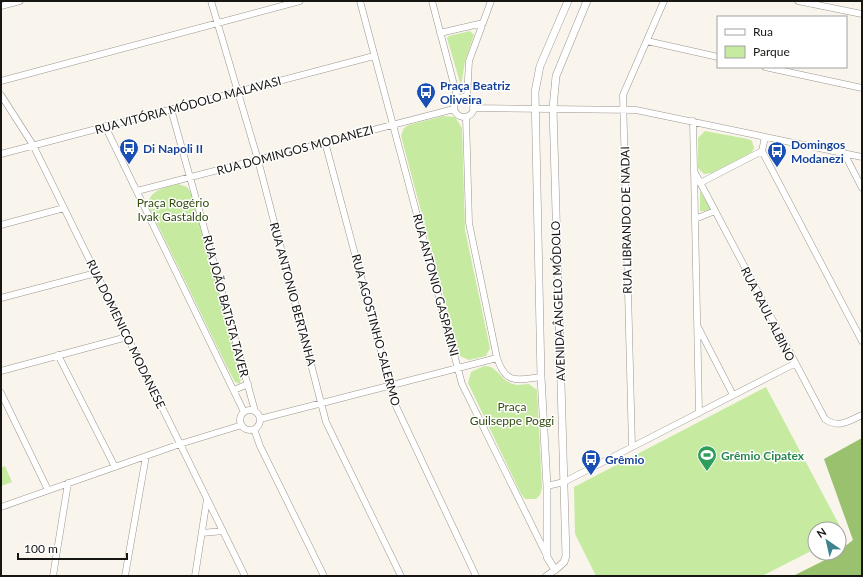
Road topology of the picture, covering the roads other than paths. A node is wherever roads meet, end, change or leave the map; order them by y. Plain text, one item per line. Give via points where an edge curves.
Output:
1 (20, 1) edge
2 (211, 1) edge
3 (300, 1) edge
4 (360, 1) edge
5 (432, 1) edge
6 (491, 1) edge
7 (568, 1) edge
8 (587, 1) edge
9 (664, 1) edge
10 (798, 1) edge
11 (1, 6) edge
12 (862, 14) edge
13 (217, 23) junction
14 (483, 23) junction
15 (440, 33) junction
16 (647, 41) junction
17 (374, 56) junction
18 (717, 57) edge
19 (770, 68) edge
20 (1, 81) edge
21 (862, 88) edge
22 (238, 92) junction
23 (1, 95) edge
24 (467, 98) junction
25 (458, 100) junction
26 (474, 108) junction
27 (553, 108) junction
28 (172, 109) junction
29 (454, 109) junction
30 (535, 109) junction
31 (623, 110) junction
32 (466, 117) junction
33 (693, 121) junction
34 (393, 124) junction
35 (105, 126) junction
36 (765, 136) junction
37 (325, 142) junction
38 (33, 145) junction
39 (762, 151) junction
40 (844, 153) junction
41 (1, 154) edge
42 (862, 157) edge
43 (258, 160) junction
44 (694, 171) junction
45 (190, 177) junction
46 (700, 183) junction
47 (862, 188) edge
48 (137, 191) junction
49 (64, 208) junction
50 (715, 211) junction
51 (695, 219) junction
52 (1, 225) edge
53 (96, 273) junction
54 (1, 298) edge
55 (697, 326) junction
56 (127, 337) junction
57 (862, 341) edge
58 (58, 355) junction
59 (497, 358) junction
60 (794, 364) junction
61 (458, 368) junction
62 (1, 371) edge
63 (541, 377) junction
64 (248, 384) junction
65 (390, 386) junction
66 (234, 390) junction
67 (1, 393) edge
68 (733, 395) junction
69 (321, 403) junction
70 (255, 411) junction
71 (244, 412) junction
72 (699, 412) junction
73 (862, 414) edge
74 (260, 419) junction
75 (242, 425) junction
76 (254, 429) junction
77 (180, 444) junction
78 (632, 447) junction
79 (146, 456) junction
80 (115, 467) junction
81 (564, 482) junction
82 (68, 483) junction
83 (547, 486) junction
84 (48, 490) junction
85 (207, 499) junction
86 (1, 507) edge
87 (223, 531) junction
88 (202, 533) junction
89 (547, 557) junction
90 (555, 570) junction
91 (53, 576) edge
92 (125, 576) edge
93 (195, 576) edge
94 (245, 576) edge
95 (324, 576) edge
96 (401, 576) edge
97 (476, 576) edge
98 (546, 576) edge

1 - 11 street
2 - 13 street, RUA ANTONIO BERTANHA
3 - 13 street
4 - 17 street, RUA ANTONIO GASPARINI
5 - 15 street
6 - 14 street
7 - 30 street, AVENIDA ÂNGELO MÓDOLO via 540,66 536,81
8 - 27 street, AVENIDA ÂNGELO MÓDOLO via 556,76
9 - 16 street, RUA LIBRANDO DE NADAI
10 - 12 street
13 - 20 street
13 - 22 street, RUA ANTONIO BERTANHA
14 - 15 street
14 - 24 street via 469,61
15 - 25 street
16 - 18 street
16 - 31 street, RUA LIBRANDO DE NADAI via 623,94
17 - 22 street, RUA VITÓRIA MÓDOLO MALAVASI
17 - 34 street, RUA ANTONIO GASPARINI
19 - 21 street
22 - 28 street, RUA VITÓRIA MÓDOLO MALAVASI
22 - 43 street, RUA ANTONIO BERTANHA
23 - 38 street, RUA DOMENICO MODANESE
24 - 25 street
24 - 26 street
25 - 29 street
26 - 30 street
26 - 32 street
27 - 30 street
27 - 31 street
27 - 81 street, AVENIDA ÂNGELO MÓDOLO
28 - 35 street, RUA VITÓRIA MÓDOLO MALAVASI
28 - 45 street, RUA JOÃO BATISTA TAVER
29 - 32 street via 460,116
29 - 34 street, RUA DOMINGOS MODANEZI
30 - 63 street, AVENIDA ÂNGELO MÓDOLO
31 - 33 street via 636,110
31 - 78 street, RUA LIBRANDO DE NADAI
32 - 59 street via 469,224
33 - 36 street
33 - 44 street
34 - 37 street, RUA DOMINGOS MODANEZI
34 - 61 street, RUA ANTONIO GASPARINI
35 - 38 street, RUA VITÓRIA MÓDOLO MALAVASI
35 - 48 street
36 - 39 street
36 - 40 street
37 - 43 street, RUA DOMINGOS MODANEZI
37 - 65 street, RUA AGOSTINHO SALERMO
38 - 41 street, RUA VITÓRIA MÓDOLO MALAVASI
38 - 49 street, RUA DOMENICO MODANESE
39 - 46 street
39 - 57 street
40 - 42 street
40 - 47 street
43 - 45 street, RUA DOMINGOS MODANEZI
43 - 69 street, RUA ANTONIO BERTANHA
44 - 46 street, RUA RAUL ALBINO
44 - 51 street
45 - 48 street, RUA DOMINGOS MODANEZI
45 - 64 street, RUA JOÃO BATISTA TAVER
46 - 50 street, RUA RAUL ALBINO
48 - 66 street
49 - 52 street
49 - 53 street, RUA DOMENICO MODANESE
50 - 51 street
50 - 60 street, RUA RAUL ALBINO
51 - 55 street
53 - 54 street
53 - 56 street, RUA DOMENICO MODANESE
55 - 68 street
55 - 72 street
56 - 58 street
56 - 77 street, RUA DOMENICO MODANESE
58 - 62 street
58 - 80 street
59 - 61 street
59 - 63 street via 504,374 510,378 517,380
60 - 68 street
60 - 73 street, RUA RAUL ALBINO via 825,420 831,424 842,424
61 - 65 street
61 - 89 street, RUA ANTONIO GASPARINI via 462,384
63 - 83 street, AVENIDA ÂNGELO MÓDOLO
64 - 66 street
64 - 70 street, RUA JOÃO BATISTA TAVER
65 - 69 street
65 - 97 street, RUA AGOSTINHO SALERMO via 395,404
66 - 71 street
67 - 84 street
68 - 72 street
69 - 74 street
69 - 96 street, RUA ANTONIO BERTANHA via 326,422
70 - 71 street
70 - 74 street
71 - 75 street
72 - 78 street
74 - 76 street via 259,425
75 - 76 street via 247,429
75 - 77 street
76 - 95 street
77 - 79 street
77 - 85 street, RUA DOMENICO MODANESE
78 - 81 street
79 - 80 street
79 - 92 street
80 - 82 street
81 - 83 street
81 - 90 street, AVENIDA ÂNGELO MÓDOLO via 566,556 564,562
82 - 84 street
82 - 91 street
83 - 89 street, AVENIDA ÂNGELO MÓDOLO
84 - 86 street
85 - 87 street, RUA DOMENICO MODANESE
85 - 88 street
87 - 88 street
87 - 94 street, RUA DOMENICO MODANESE
88 - 93 street
89 - 90 street
90 - 98 street

